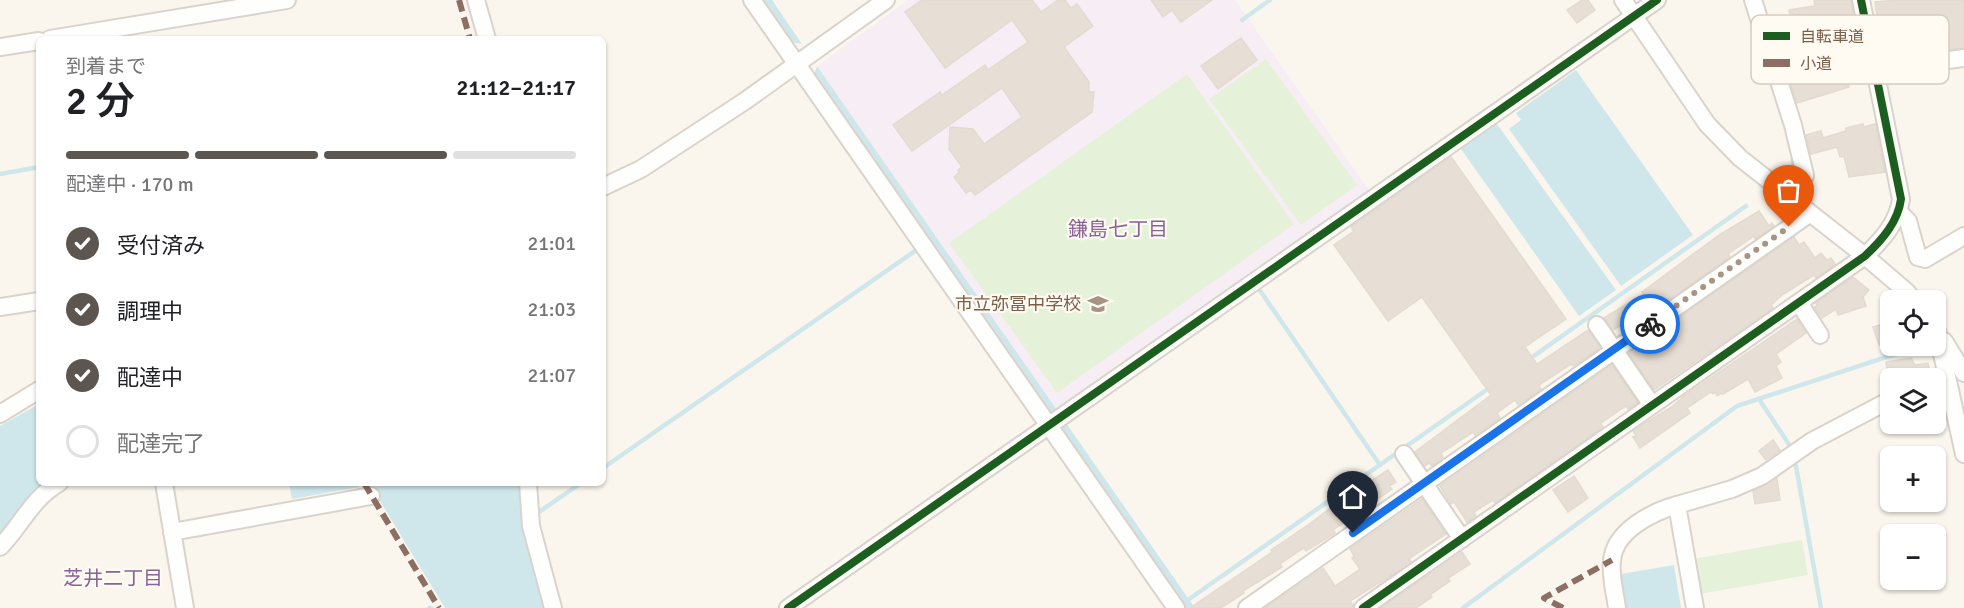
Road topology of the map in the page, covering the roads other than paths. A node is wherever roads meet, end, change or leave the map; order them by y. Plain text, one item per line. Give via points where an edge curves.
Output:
1 (286, 0) edge
2 (476, 0) edge
3 (752, 0) edge
4 (886, 0) edge
5 (1623, 0) edge
6 (1657, 0) edge
7 (1753, 0) edge
8 (1861, 0) edge
9 (1758, 15) edge
10 (1864, 15) edge
11 (1634, 16) junction
12 (68, 36) edge
13 (486, 36) edge
14 (36, 41) edge
15 (0, 47) edge
16 (1964, 58) edge
17 (1949, 60) edge
18 (797, 63) junction
19 (1780, 84) edge
20 (1879, 84) edge
21 (606, 186) edge
22 (1780, 192) junction
23 (1899, 212) junction
24 (1809, 214) junction
25 (1964, 236) edge
26 (1865, 256) junction
27 (1905, 290) edge
28 (36, 301) edge
29 (1799, 303) junction
30 (0, 307) edge
31 (1597, 325) dead end
32 (1820, 335) dead end
33 (1946, 345) edge
34 (1614, 349) junction
35 (1964, 373) edge
36 (36, 392) edge
37 (1946, 400) edge
38 (1652, 405) junction
39 (1880, 405) edge
40 (0, 414) edge
41 (1048, 426) junction
42 (1404, 454) dead end
43 (1964, 454) edge
44 (1424, 483) junction
45 (54, 486) edge
46 (164, 486) edge
47 (528, 486) edge
48 (371, 496) dead end
49 (1677, 505) junction
50 (172, 532) junction
51 (1462, 539) junction
52 (0, 548) edge
53 (185, 608) edge
54 (553, 608) edge
55 (788, 608) edge
56 (1176, 608) edge
57 (1246, 608) edge
58 (1363, 608) edge
59 (1617, 608) edge
60 (1695, 608) edge

1 - 12 street
2 - 13 street
3 - 18 street
4 - 18 street
5 - 11 street
6 - 11 street
7 - 9 street
8 - 10 street
11 - 22 street via 1707,124
11 - 41 street
14 - 15 street
16 - 17 street
18 - 21 street via 642,170
18 - 41 street
19 - 22 street via 1805,175
20 - 23 street via 1901,199
22 - 24 street
23 - 25 street via 1908,221 1918,257 1925,259
23 - 26 street
24 - 26 street
24 - 34 street
26 - 27 street
26 - 29 street
28 - 30 street
29 - 32 street
29 - 38 street
31 - 34 street
33 - 35 street
34 - 38 street
34 - 44 street
36 - 40 street
37 - 43 street
38 - 51 street
39 - 49 street via 1812,441 1762,477
41 - 55 street
41 - 56 street
42 - 44 street
44 - 51 street
44 - 57 street
45 - 52 street via 45,491
46 - 50 street
47 - 54 street via 531,526
48 - 50 street
49 - 59 street via 1640,520 1616,546 1612,560
49 - 60 street
50 - 53 street
51 - 58 street

